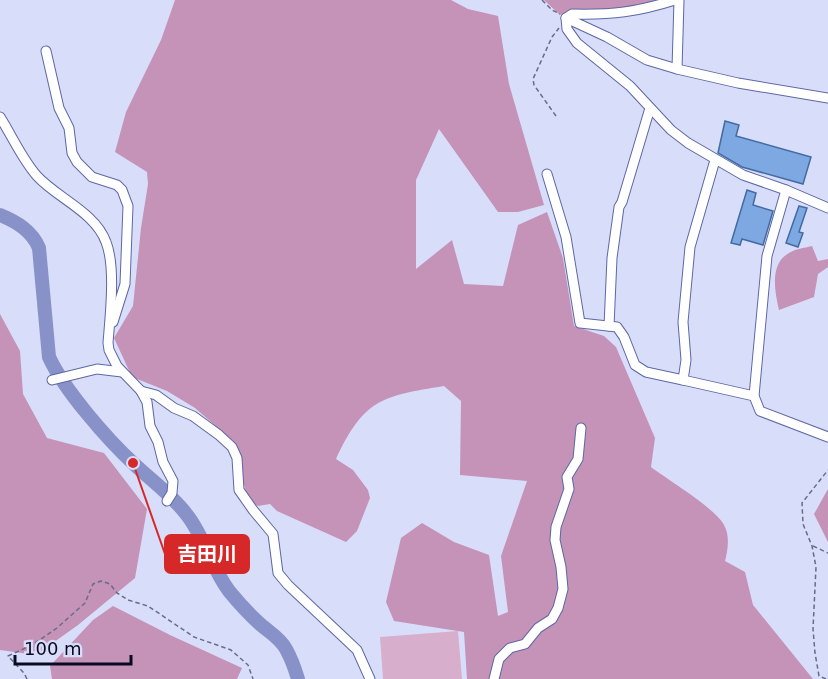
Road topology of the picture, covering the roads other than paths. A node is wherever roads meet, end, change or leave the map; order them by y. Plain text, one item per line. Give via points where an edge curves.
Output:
1 (677, 0) edge
2 (566, 18) junction
3 (45, 51) dead end
4 (677, 69) junction
5 (828, 99) edge
6 (650, 108) junction
7 (0, 117) edge
8 (715, 160) junction
9 (547, 174) dead end
10 (786, 190) junction
11 (828, 208) edge
12 (609, 326) junction
13 (109, 329) junction
14 (122, 372) junction
15 (52, 380) dead end
16 (682, 380) junction
17 (141, 391) junction
18 (754, 396) junction
19 (581, 428) dead end
20 (828, 437) edge
21 (167, 501) dead end
22 (370, 679) edge
23 (494, 679) edge

1 - 2 street via 637,11 572,14
1 - 4 street
2 - 4 street via 646,60
2 - 6 street via 567,29 577,43 630,86
3 - 13 street via 58,108 69,128 72,153 92,177 117,185 128,206 125,284
4 - 5 street
6 - 8 street via 671,130
6 - 12 street via 619,207
7 - 13 street via 36,175 97,226 106,242 111,296
8 - 10 street
8 - 16 street via 690,247
9 - 12 street via 567,237 580,323
10 - 11 street
10 - 18 street via 767,256
12 - 16 street via 620,330 635,365 646,372
13 - 14 street via 109,350
14 - 15 street via 97,369
14 - 17 street
16 - 18 street
17 - 21 street via 147,402 150,426 173,481
17 - 22 street via 156,394 193,416 232,447 237,458 239,490 273,534 278,573 357,650
18 - 20 street via 760,411
19 - 23 street via 578,459 567,477 569,489 556,527 563,589 558,608 552,619 525,644 510,648 499,659

